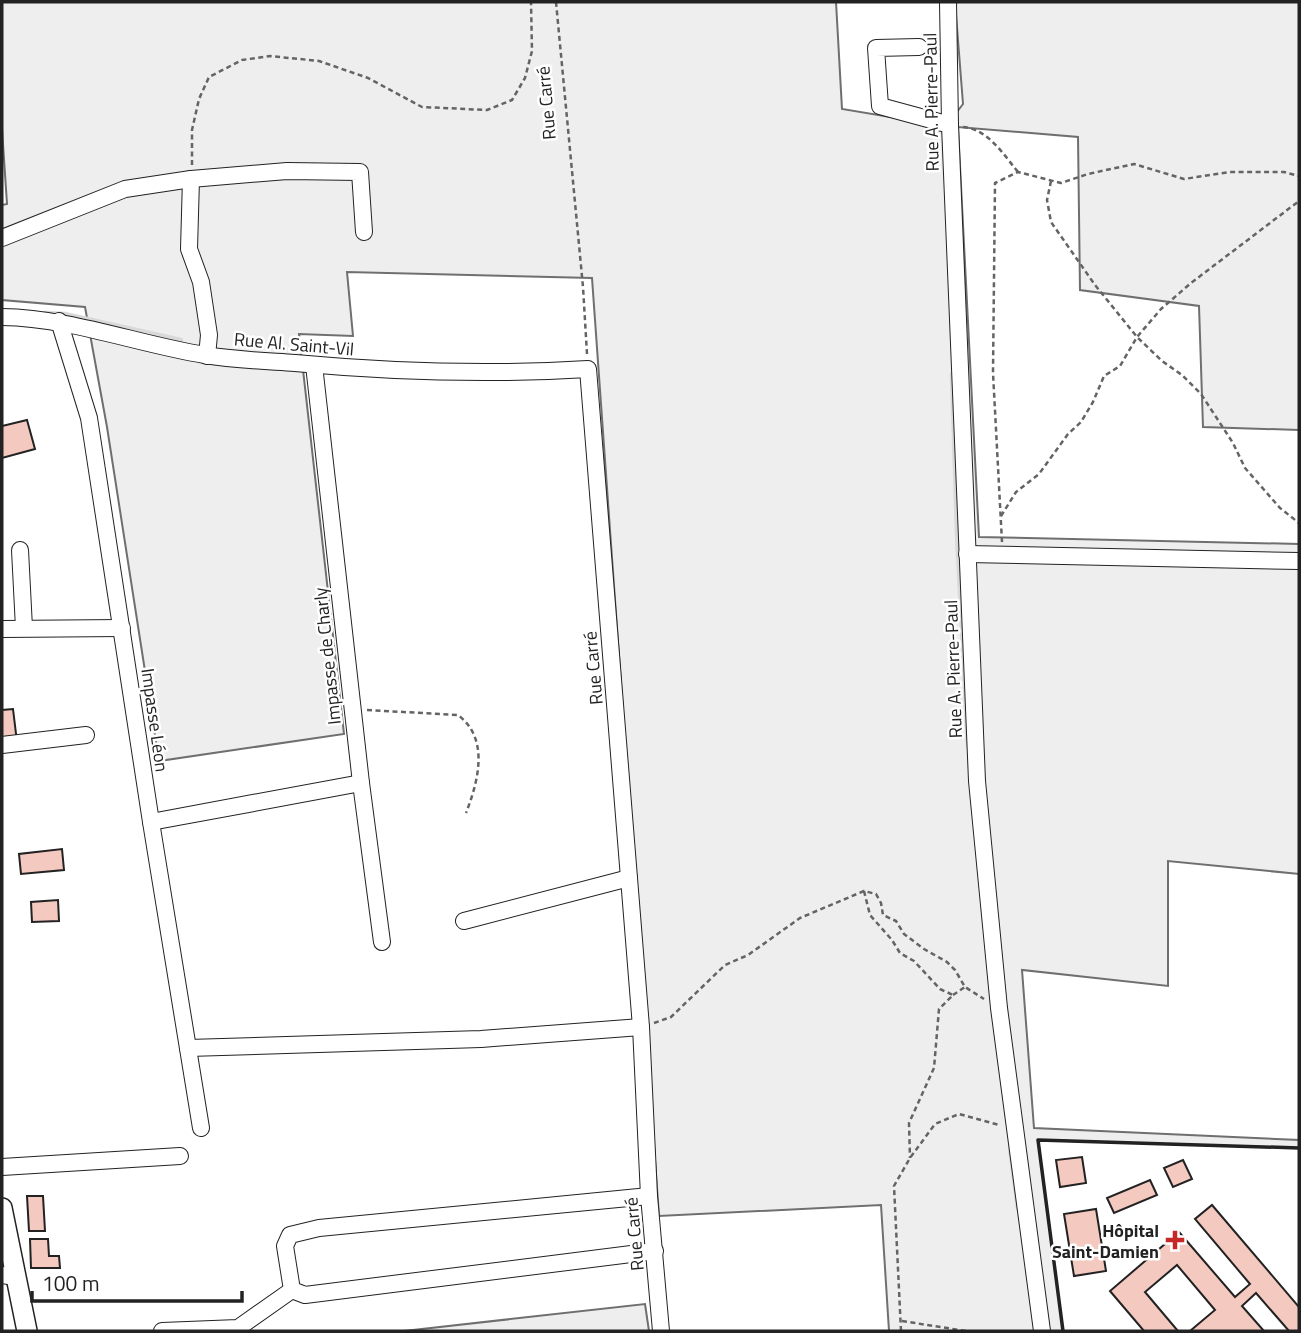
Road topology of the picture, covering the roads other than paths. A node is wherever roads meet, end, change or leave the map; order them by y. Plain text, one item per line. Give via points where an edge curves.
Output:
1 (948, 2) edge
2 (919, 47) dead end
3 (950, 125) junction
4 (191, 179) junction
5 (364, 232) dead end
6 (2, 238) edge
7 (2, 317) edge
8 (59, 321) junction
9 (207, 356) junction
10 (314, 365) junction
11 (588, 369) joint
12 (20, 550) dead end
13 (967, 554) junction
14 (1299, 561) edge
15 (24, 628) junction
16 (122, 628) junction
17 (2, 629) edge
18 (86, 735) dead end
19 (2, 745) edge
20 (361, 783) junction
21 (151, 822) junction
22 (629, 878) junction
23 (464, 921) dead end
24 (382, 942) dead end
25 (641, 1027) junction
26 (188, 1048) junction
27 (201, 1128) dead end
28 (180, 1156) dead end
29 (2, 1167) edge
30 (649, 1196) junction
31 (2, 1208) edge
32 (655, 1251) junction
33 (9, 1276) edge
34 (292, 1290) junction
35 (27, 1331) edge
36 (162, 1331) edge
37 (661, 1331) edge
38 (1042, 1331) edge

1 - 3 street, Rue A. Pierre-Paul
2 - 3 street via 876,48 880,106
3 - 13 street, Rue A. Pierre-Paul
4 - 5 street via 287,171 360,172
4 - 6 street via 125,189
4 - 9 street via 189,249 201,282 209,335
7 - 8 street, Rue Al. Saint-Vil
8 - 9 street, Rue Al. Saint-Vil
8 - 16 street, Impasse Léon via 89,418
9 - 10 street, Rue Al. Saint-Vil
10 - 11 street, Rue Al. Saint-Vil via 392,371
10 - 20 street, Impasse de Charly
11 - 22 street, Rue Carré
12 - 15 street
13 - 14 street
13 - 38 street, Rue A. Pierre-Paul via 977,781 999,1008
15 - 16 street
15 - 17 street
16 - 21 street, Impasse Léon
18 - 19 street
20 - 21 street
20 - 24 street, Impasse de Charly
21 - 26 street, Impasse Léon
22 - 23 street
22 - 25 street, Rue Carré
25 - 26 street via 481,1039
25 - 30 street, Rue Carré
26 - 27 street, Impasse Léon
28 - 29 street
30 - 32 street, Rue Carré
30 - 34 street via 318,1228 290,1235 285,1246
31 - 33 main road
32 - 34 street via 305,1295
32 - 37 street, Rue Carré
33 - 35 main road
34 - 36 street via 238,1328

